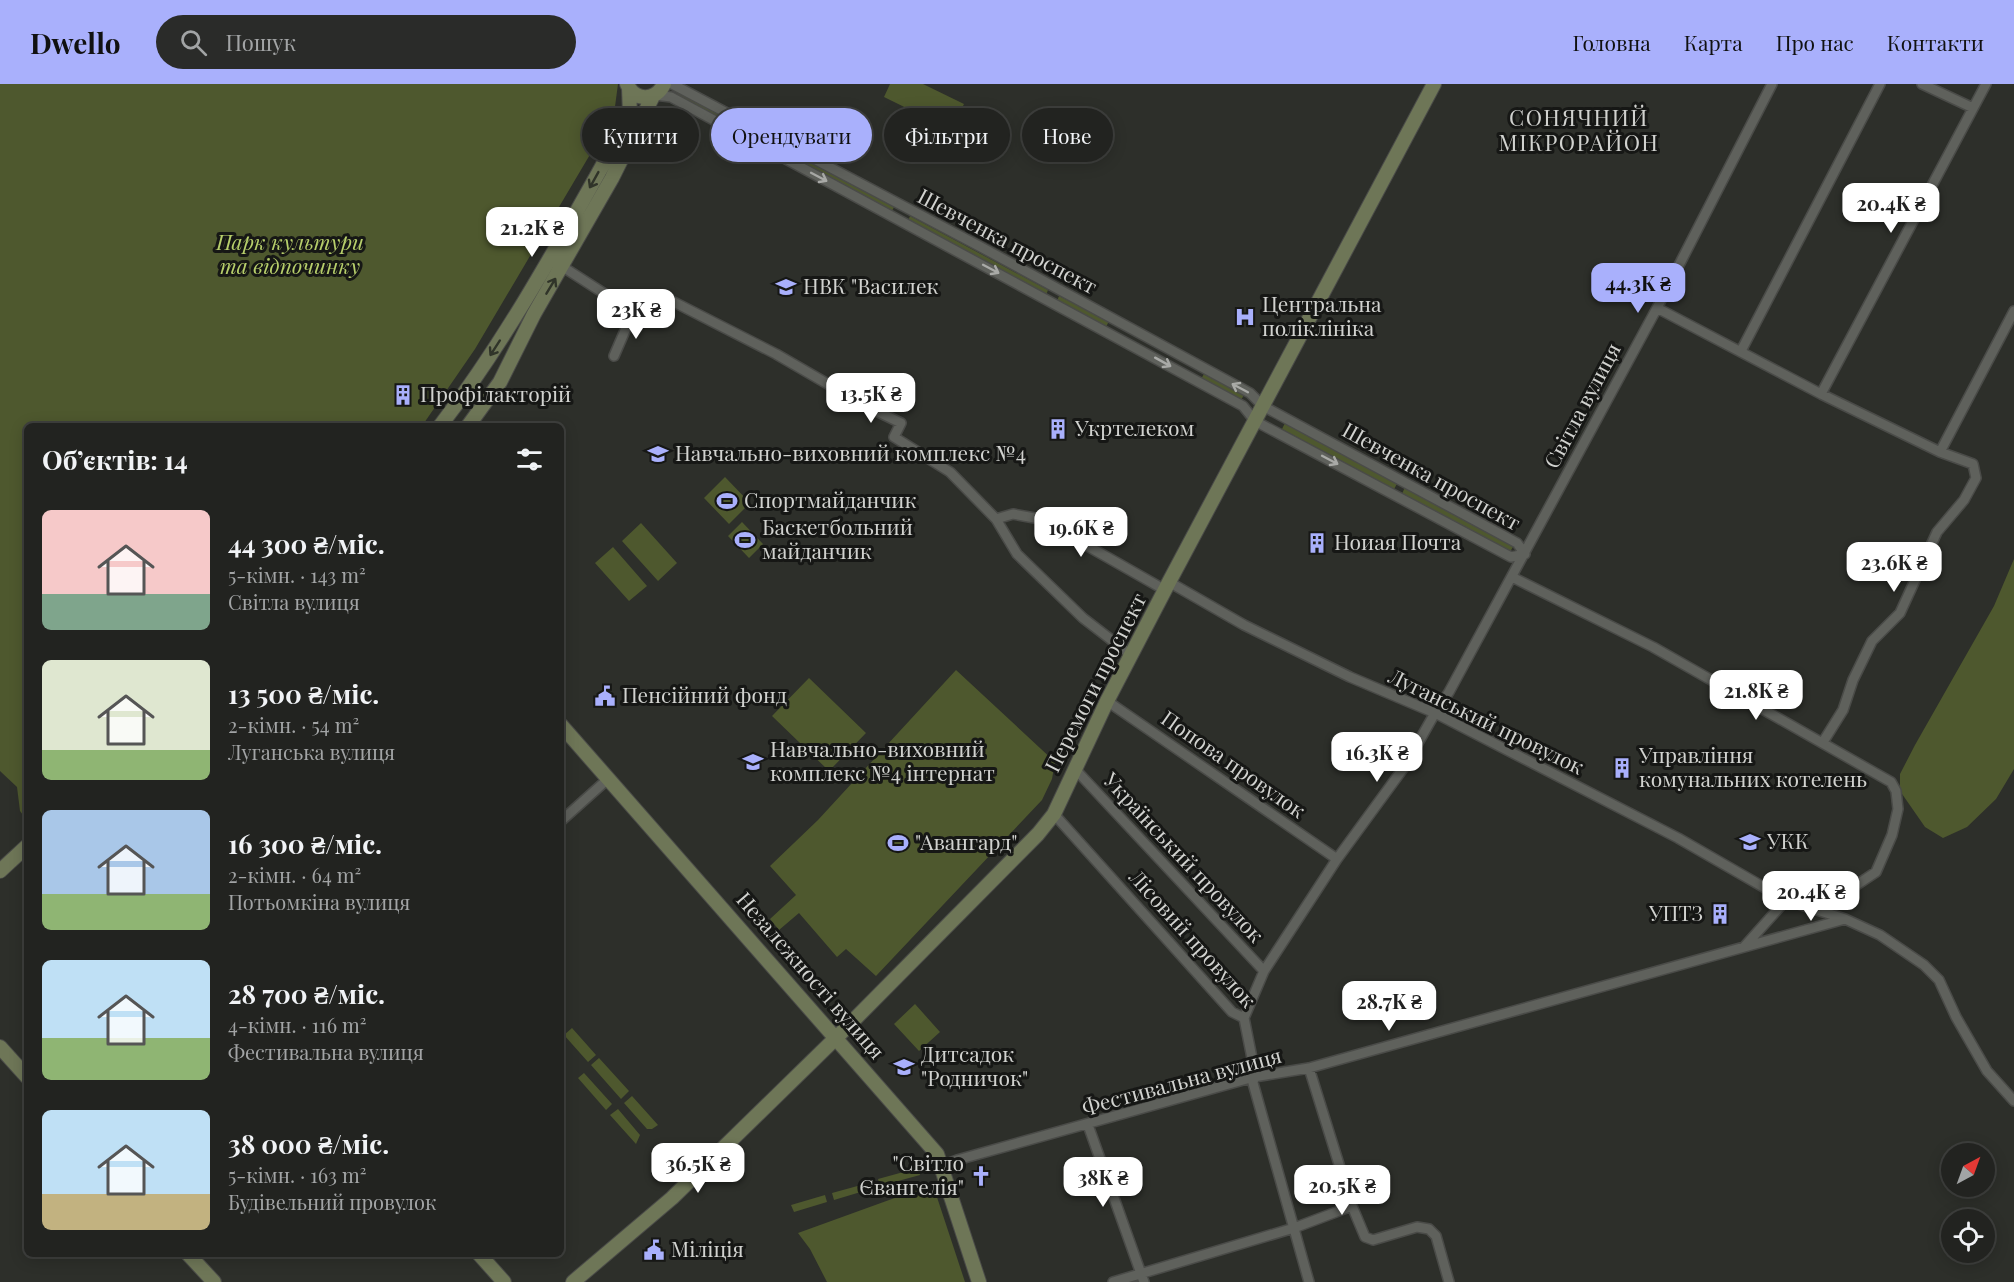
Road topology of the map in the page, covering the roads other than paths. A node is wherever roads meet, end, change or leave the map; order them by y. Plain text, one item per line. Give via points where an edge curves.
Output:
1 (664, 84) edge
2 (672, 84) edge
3 (1434, 84) edge
4 (1772, 84) edge
5 (1880, 84) edge
6 (1922, 84) edge
7 (1986, 84) edge
8 (628, 86) edge
9 (654, 96) junction
10 (1973, 108) junction
11 (562, 267) junction
12 (1657, 308) junction
13 (2014, 311) edge
14 (633, 312) junction
15 (1741, 351) junction
16 (614, 356) dead end
17 (1821, 394) junction
18 (1263, 406) junction
19 (1256, 421) junction
20 (442, 423) edge
21 (470, 423) edge
22 (1940, 452) junction
23 (996, 519) junction
24 (1525, 554) junction
25 (1512, 577) junction
26 (1167, 586) junction
27 (1131, 655) junction
28 (1107, 701) junction
29 (1435, 713) junction
30 (564, 728) edge
31 (1823, 742) junction
32 (1075, 769) junction
33 (609, 778) junction
34 (1054, 814) junction
35 (564, 818) edge
36 (24, 849) edge
37 (1337, 859) junction
38 (0, 871) edge
39 (1785, 900) junction
40 (1819, 910) junction
41 (1845, 919) junction
42 (1744, 947) junction
43 (1264, 970) junction
44 (1244, 1018) junction
45 (836, 1038) junction
46 (0, 1047) edge
47 (1309, 1068) junction
48 (24, 1074) edge
49 (1254, 1077) junction
50 (2014, 1101) edge
51 (1088, 1125) junction
52 (941, 1166) junction
53 (1352, 1206) junction
54 (1294, 1228) junction
55 (191, 1257) edge
56 (482, 1257) edge
57 (1142, 1278) edge
58 (214, 1282) edge
59 (504, 1282) edge
60 (573, 1282) edge
61 (979, 1282) edge
62 (1113, 1282) edge
63 (1310, 1282) edge
64 (1449, 1282) edge

1 - 9 main road
18 -> 2 street, Шевченка проспект via 1250,393
3 - 18 main road, Перемоги проспект
4 - 12 street, Світла вулиця
5 - 15 street
6 - 10 street
7 - 10 street
8 - 9 main road via 636,95
8 -> 20 main road via 627,122 532,290
9 - 11 main road
9 -> 19 street, Шевченка проспект via 671,97 1068,311 1243,406
10 - 17 street
11 - 14 street
21 -> 11 main road via 500,382
12 - 15 street
12 - 24 street, Світла вулиця
13 - 22 street
14 - 16 street
14 - 23 street via 664,297 901,423 894,437 950,472
15 - 17 street
17 - 22 street
18 - 19 main road, Перемоги проспект
18 - 24 street, Шевченка проспект via 1517,543
19 -> 24 street, Шевченка проспект via 1511,556
19 - 26 main road, Перемоги проспект
22 - 31 street via 1973,464 1976,478 1964,500 1937,532 1899,613 1872,641 1844,710
23 - 26 street, Луганський провулок via 1013,514 1040,519
23 - 27 street via 1017,554 1083,618
24 - 25 street, Світла вулиця
25 - 29 street, Світла вулиця
25 - 31 street via 1653,647
26 - 27 main road, Перемоги проспект
26 - 29 street, Луганський провулок via 1350,678
27 - 28 main road, Перемоги проспект
28 - 32 main road, Перемоги проспект
28 - 37 street, Попова провулок
29 - 37 street, Світла вулиця via 1405,766
29 - 39 street, Луганський провулок via 1678,838
30 - 33 main road, Незалежності вулиця
31 - 40 street via 1891,783 1898,808 1892,835 1876,872
32 - 34 main road, Перемоги проспект
32 - 43 street, Український провулок
33 - 35 street
33 - 45 main road, Незалежності вулиця
34 - 44 street, Лісовий провулок via 1232,1012
34 - 45 main road, Перемоги проспект
36 - 38 main road
37 - 43 street, Світла вулиця
39 - 40 street
39 - 42 street
40 - 41 street
41 - 42 street, Фестивальна вулиця
41 - 50 street via 1880,935 1924,964 1939,980 1987,1071
42 - 47 street, Фестивальна вулиця
43 - 44 street, Світла вулиця
44 - 49 street, Лісовий провулок
45 - 52 main road, Незалежності вулиця via 937,1154
45 - 60 main road, Перемоги проспект via 657,1210
46 - 48 main road
47 - 49 street, Фестивальна вулиця
47 - 53 street
49 - 51 street, Фестивальна вулиця
49 - 54 street, Лісовий провулок
51 - 52 street, Фестивальна вулиця
51 - 57 street
52 - 61 main road, Незалежності вулиця
53 - 54 street
53 - 64 street via 1365,1237 1373,1240 1417,1227 1428,1229 1436,1236
54 - 57 street
54 - 63 street, Лісовий провулок
55 - 58 main road
56 - 59 main road
57 - 62 street

